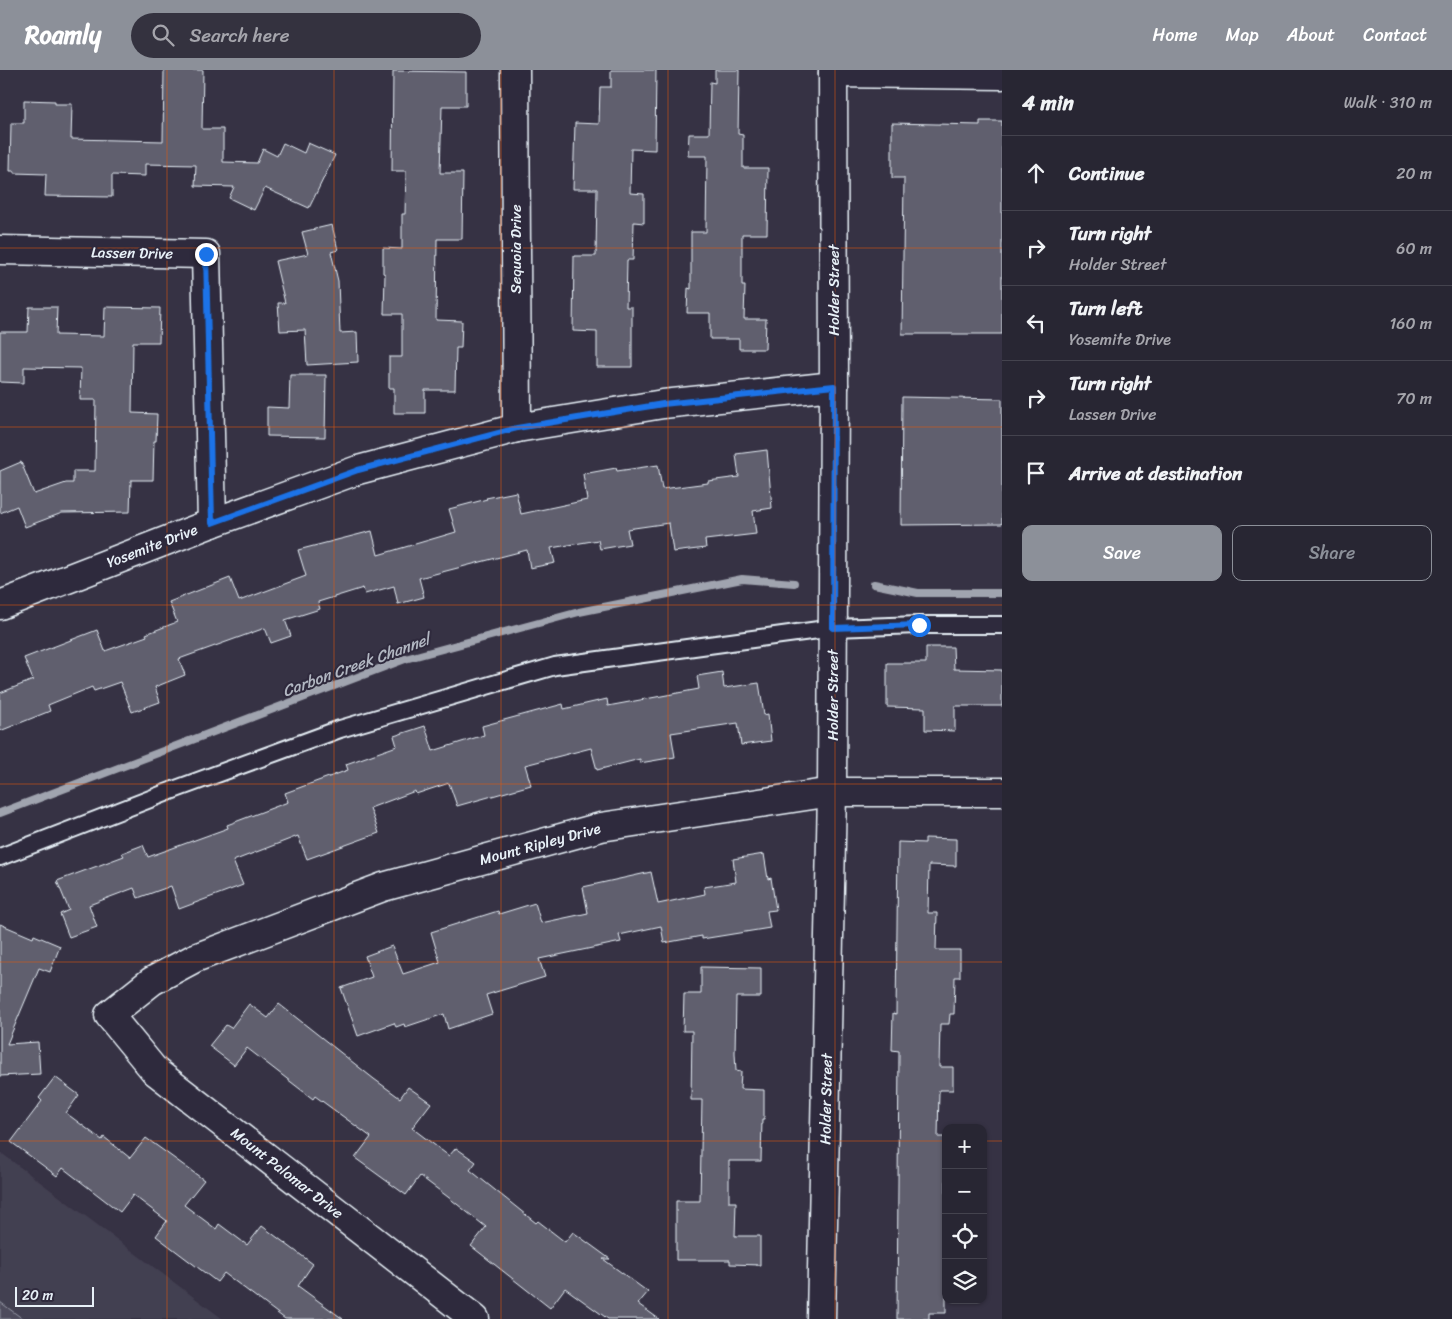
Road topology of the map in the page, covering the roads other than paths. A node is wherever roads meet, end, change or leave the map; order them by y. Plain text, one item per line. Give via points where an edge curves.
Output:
1 (515, 70) edge
2 (833, 71) edge
3 (1002, 75) edge
4 (0, 250) edge
5 (834, 386) junction
6 (517, 428) junction
7 (212, 523) junction
8 (0, 605) edge
9 (1002, 625) edge
10 (833, 628) junction
11 (832, 792) junction
12 (1002, 792) edge
13 (0, 858) edge
14 (110, 1015) joint
15 (475, 1319) edge
16 (821, 1319) edge

1 - 6 street, Sequoia Drive
2 - 3 street
2 - 5 street, Holder Street
4 - 7 street, Lassen Drive via 206,254
5 - 6 street, Yosemite Drive via 663,404
5 - 10 street, Holder Street
6 - 7 street, Yosemite Drive via 358,470
7 - 8 street, Yosemite Drive
9 - 10 lane
10 - 11 street, Holder Street
10 - 13 lane via 555,666 340,729
11 - 12 street, Mount Ripley Drive
11 - 14 street, Mount Ripley Drive via 601,827 383,887 195,958 152,981
11 - 16 street, Holder Street
14 - 15 street, Mount Palomar Drive via 155,1070

